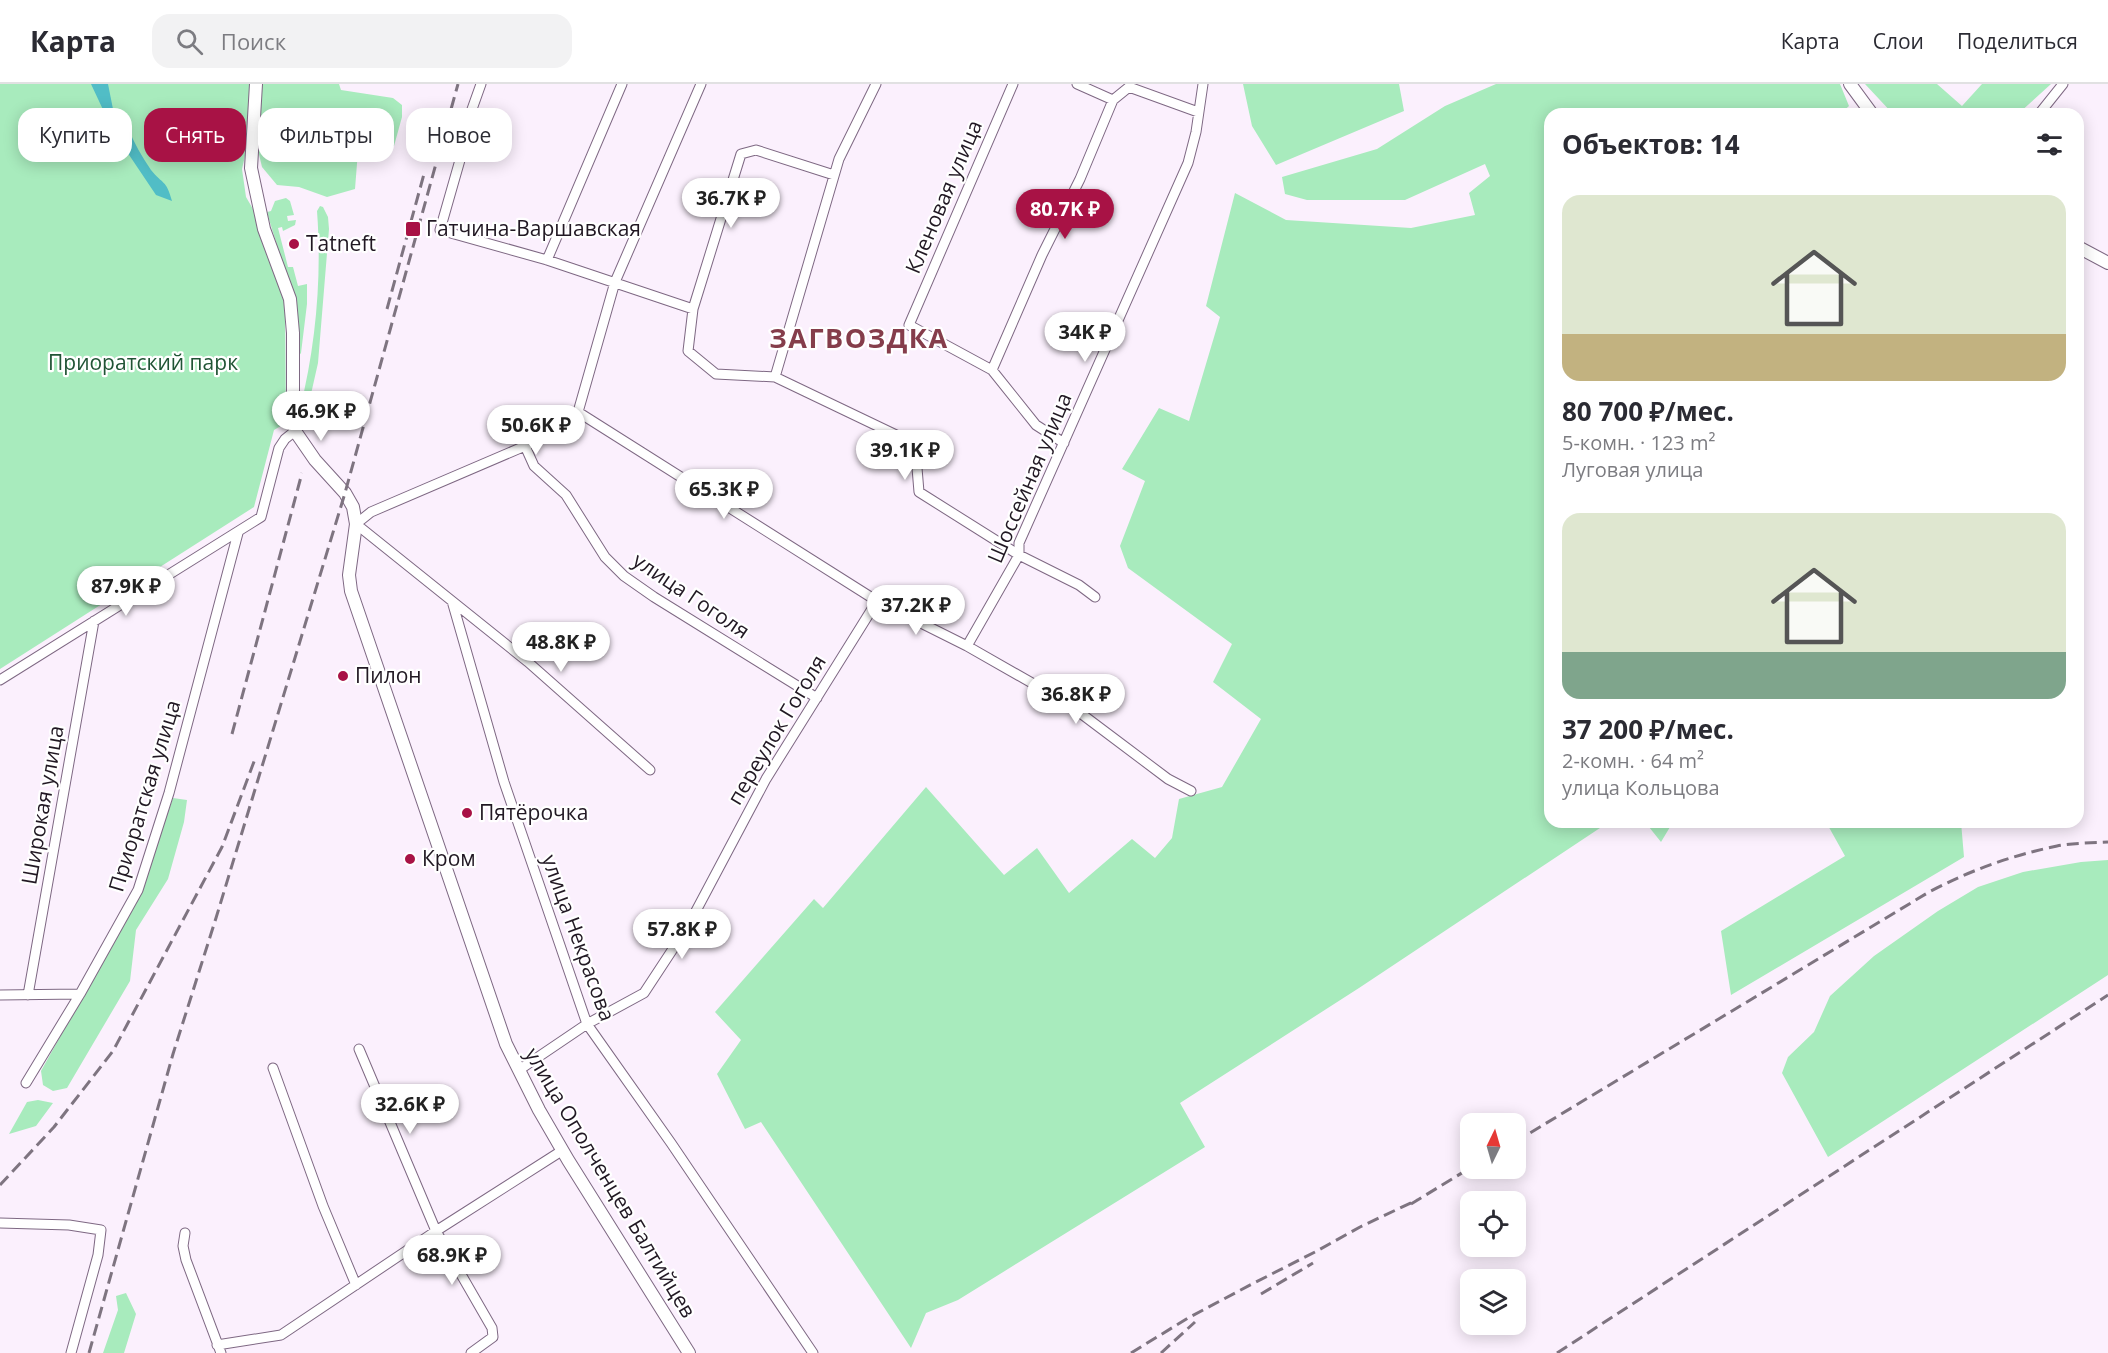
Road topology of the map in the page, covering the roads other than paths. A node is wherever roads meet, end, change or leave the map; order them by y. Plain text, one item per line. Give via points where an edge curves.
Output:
1 (256, 84) edge
2 (481, 84) edge
3 (622, 84) edge
4 (701, 84) edge
5 (876, 84) edge
6 (1013, 84) edge
7 (1077, 84) edge
8 (1203, 84) edge
9 (1850, 84) edge
10 (2063, 84) edge
11 (1113, 100) junction
12 (1868, 108) edge
13 (2043, 108) edge
14 (1198, 112) junction
15 (834, 175) junction
16 (2084, 250) edge
17 (547, 260) junction
18 (2108, 263) edge
19 (615, 282) junction
20 (693, 309) junction
21 (992, 370) junction
22 (775, 377) junction
23 (578, 412) junction
24 (295, 431) junction
25 (1064, 443) junction
26 (525, 446) junction
27 (356, 524) junction
28 (238, 533) junction
29 (1019, 555) junction
30 (1095, 597) dead end
31 (878, 600) junction
32 (452, 601) junction
33 (94, 621) junction
34 (967, 646) junction
35 (0, 680) edge
36 (817, 698) junction
37 (650, 770) dead end
38 (1191, 791) dead end
39 (80, 994) junction
40 (0, 995) edge
41 (28, 995) junction
42 (587, 1024) junction
43 (359, 1049) dead end
44 (273, 1068) dead end
45 (519, 1070) junction
46 (26, 1083) dead end
47 (563, 1150) junction
48 (0, 1223) edge
49 (436, 1231) junction
50 (185, 1233) dead end
51 (356, 1285) junction
52 (219, 1349) edge
53 (71, 1353) edge
54 (471, 1353) edge
55 (689, 1353) edge
56 (813, 1353) edge

1 - 24 main road via 251,168 264,230 290,299
2 - 17 street via 440,230
3 - 17 street
4 - 19 street
5 - 15 street
6 - 21 street, Кленовая улица via 909,325
7 - 11 street
8 - 14 street, Шоссейная улица
9 - 12 main road
10 - 13 street
11 - 14 street via 1129,87
11 - 21 street
14 - 25 street, Шоссейная улица via 1188,163
15 - 20 street via 756,150 741,154
15 - 22 street
16 - 18 main road
17 - 19 street
19 - 20 street
19 - 23 street
20 - 22 street via 688,351 716,374
21 - 25 street via 1036,425
22 - 29 street via 915,444 919,492
23 - 26 street
23 - 31 street
24 - 27 main road, улица Ополченцев Балтийцев via 339,485 353,507
24 - 28 street via 279,448 261,517
25 - 29 street, Шоссейная улица via 1019,543
26 - 27 street via 371,512
26 - 36 street, улица Гоголя via 534,466 566,495 605,557 624,576
27 - 32 street
27 - 45 main road, улица Ополченцев Балтийцев via 349,575 351,591 506,1044
28 - 33 street
28 - 39 street, Приоратская улица via 169,793 138,890
29 - 30 street
29 - 34 street, Шоссейная улица
31 - 34 street
31 - 36 street, переулок Гоголя
32 - 37 street
32 - 42 street, улица Некрасова via 504,782
33 - 35 street
33 - 41 street, Широкая улица
34 - 38 street via 1067,703 1168,779
36 - 42 street, переулок Гоголя via 766,779 688,926 644,993
39 - 41 street
39 - 46 street, Приоратская улица
40 - 41 street
42 - 45 street, переулок Гоголя
42 - 56 street, улица Некрасова
43 - 49 street
44 - 51 street
45 - 47 main road, улица Ополченцев Балтийцев
47 - 49 street
47 - 55 main road, улица Ополченцев Балтийцев
48 - 53 street via 101,1230 98,1255
49 - 51 street
49 - 54 street via 492,1328 493,1336
50 - 52 street via 186,1260
51 - 52 street via 281,1335

